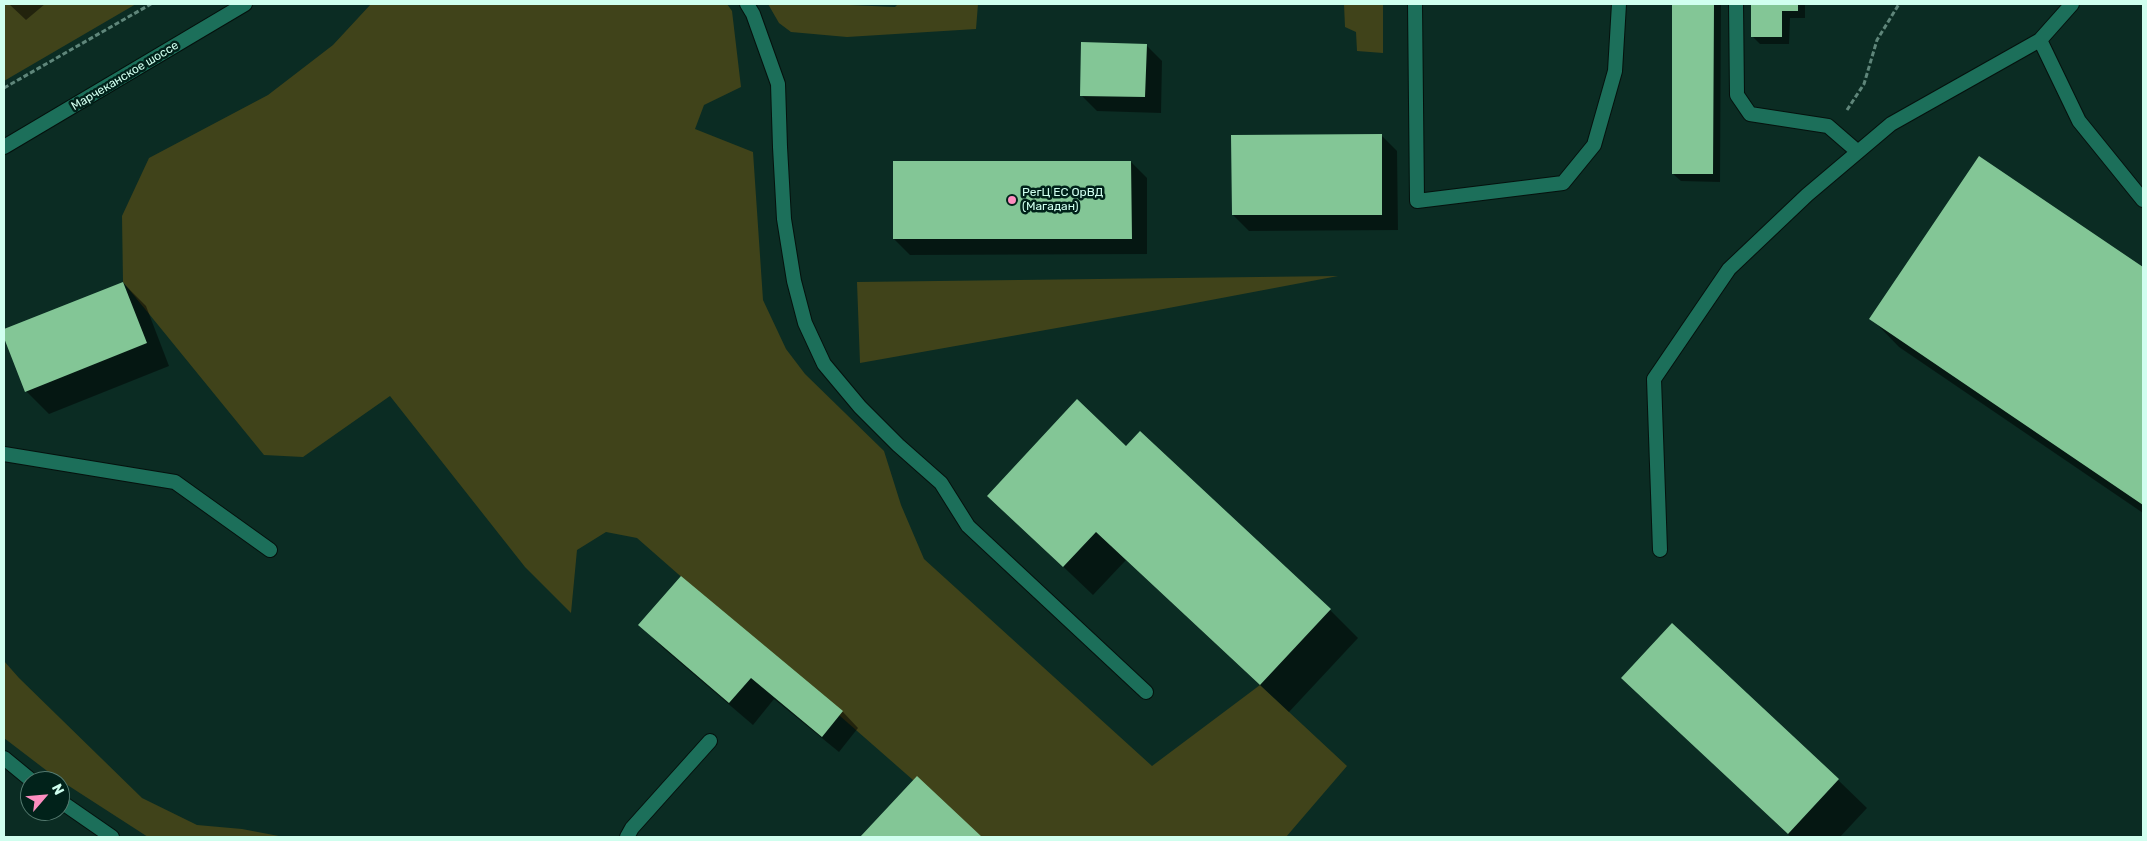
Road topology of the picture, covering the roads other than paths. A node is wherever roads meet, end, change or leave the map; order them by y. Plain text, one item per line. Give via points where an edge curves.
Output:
1 (245, 4) edge
2 (747, 4) edge
3 (1415, 4) edge
4 (1619, 4) edge
5 (1736, 4) edge
6 (2072, 4) edge
7 (2040, 40) junction
8 (4, 147) edge
9 (1858, 152) junction
10 (2143, 200) edge
11 (4, 454) edge
12 (270, 550) dead end
13 (1660, 550) dead end
14 (1146, 692) dead end
15 (710, 741) dead end
16 (4, 758) edge
17 (20, 771) edge
18 (70, 808) edge
19 (112, 837) edge
20 (627, 837) edge

1 - 8 street, Марчеканское шоссе
2 - 14 street via 778,84 784,219 794,281 805,323 824,364 898,445 941,483 968,526
3 - 4 street via 1416,201 1563,183 1594,145 1615,71
5 - 9 street via 1737,95 1750,114 1828,126
6 - 7 street
7 - 9 street via 1892,124
7 - 10 street via 2079,121
9 - 13 street via 1729,269 1654,379
11 - 12 street via 175,482
15 - 20 street
16 - 17 street
18 - 19 street

